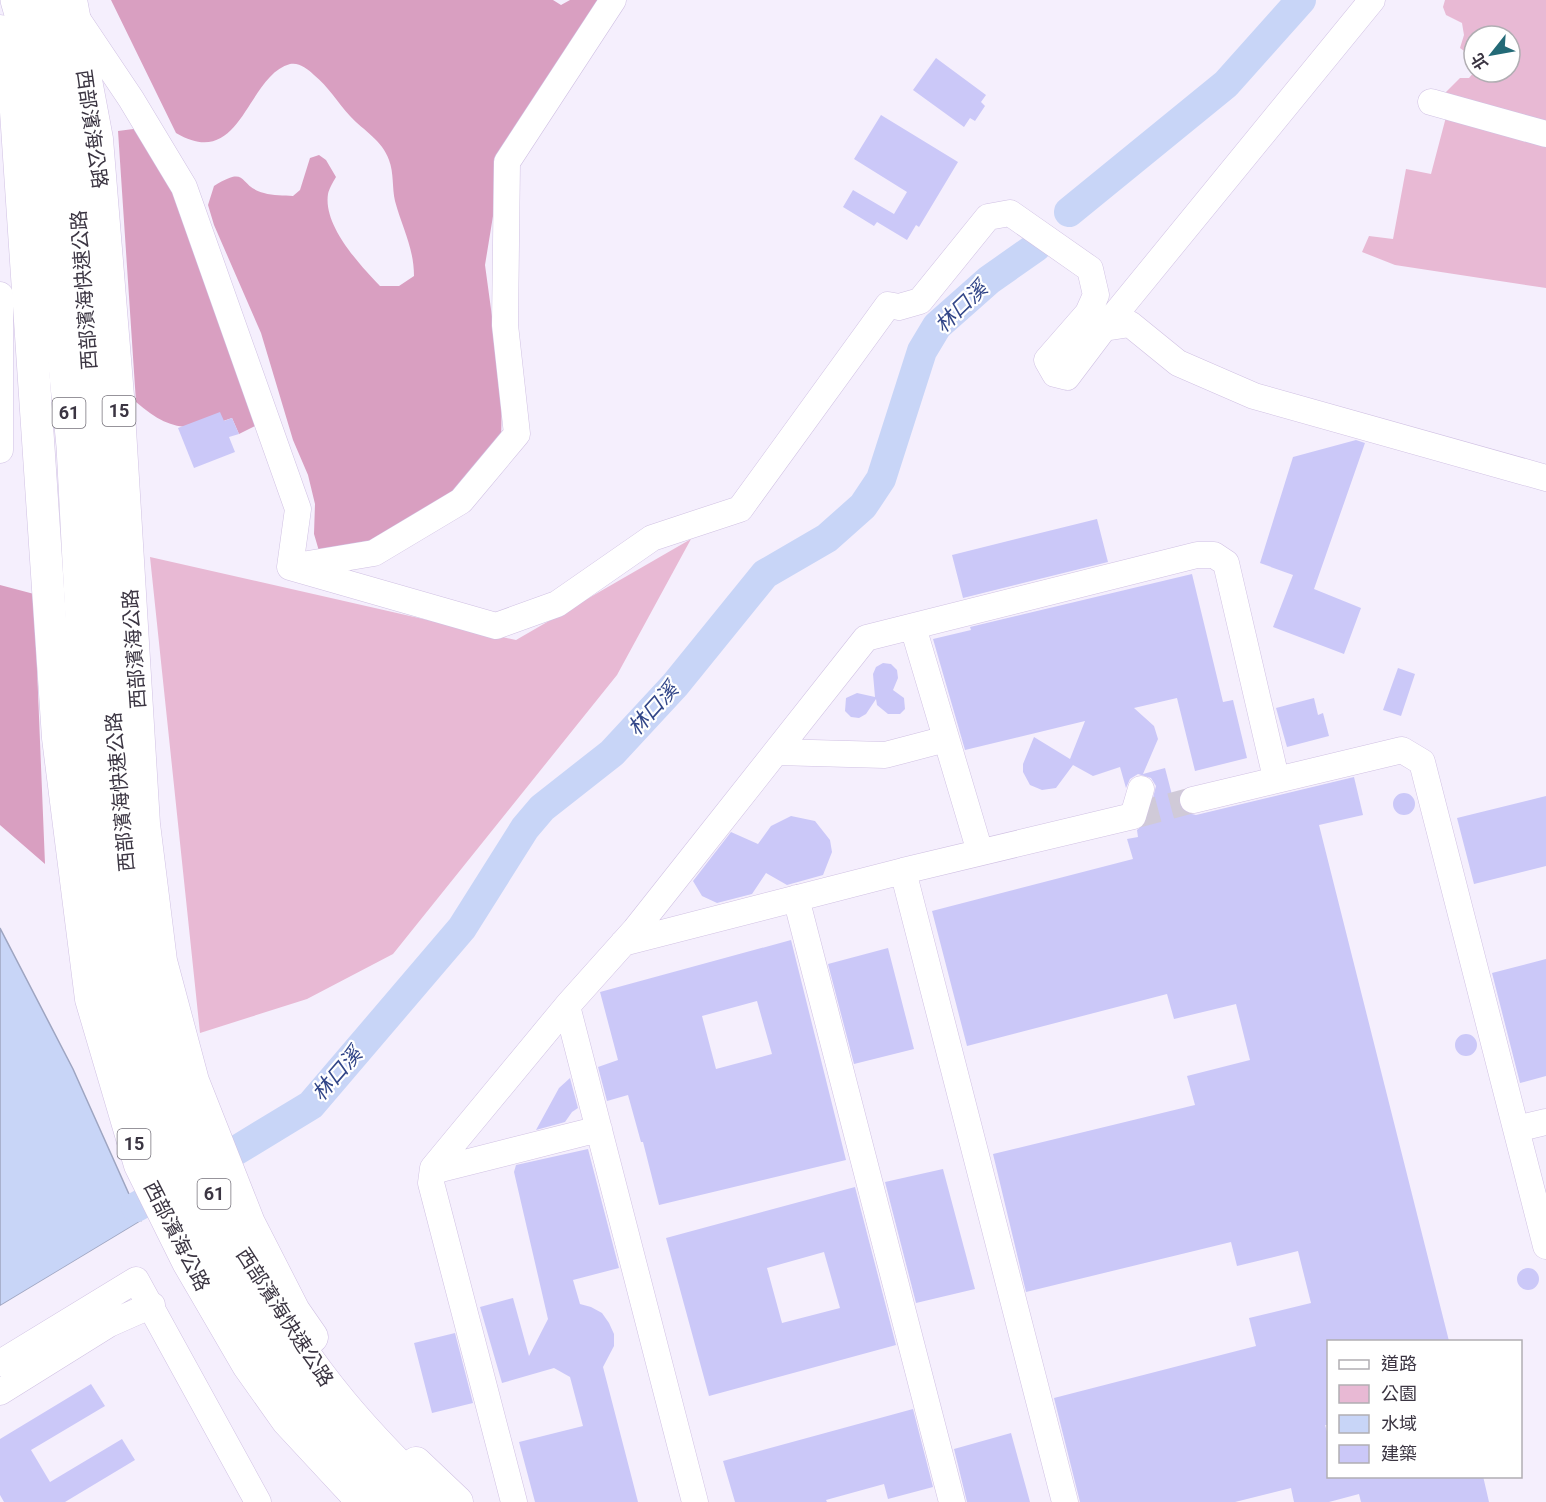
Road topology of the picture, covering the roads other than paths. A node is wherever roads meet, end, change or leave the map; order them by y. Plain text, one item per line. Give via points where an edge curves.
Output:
1 (17, 0) edge
2 (43, 0) edge
3 (613, 0) edge
4 (1372, 0) edge
5 (72, 6) edge
6 (0, 31) edge
7 (1431, 102) dead end
8 (1546, 134) edge
9 (0, 295) edge
10 (1104, 328) junction
11 (0, 450) edge
12 (1546, 478) edge
13 (290, 567) junction
14 (913, 627) junction
15 (946, 739) junction
16 (776, 752) junction
17 (1276, 778) junction
18 (1141, 789) dead end
19 (1193, 800) tunnel mouth
20 (106, 829) junction
21 (980, 852) junction
22 (903, 871) junction
23 (796, 898) junction
24 (623, 943) junction
25 (567, 1006) junction
26 (1546, 1122) edge
27 (599, 1129) junction
28 (1516, 1129) junction
29 (433, 1171) junction
30 (1546, 1246) edge
31 (152, 1305) junction
32 (0, 1363) edge
33 (0, 1392) edge
34 (258, 1502) edge
35 (363, 1502) edge
36 (397, 1502) edge
37 (434, 1502) edge
38 (457, 1502) edge
39 (514, 1502) edge
40 (695, 1502) edge
41 (952, 1502) edge
42 (1065, 1502) edge

1 - 20 highway, 西部濱海快速公路 / 61 via 34,59
2 - 20 highway, 西部濱海快速公路 / 61 via 57,56 80,223
3 - 13 street via 507,162 505,325 516,434 462,501 374,553
4 - 10 street
5 - 13 street via 184,187 298,509
5 - 38 main road, 西部濱海公路 / 15 via 97,140 120,419 144,824 161,961 193,1081 249,1223 294,1311 351,1394
6 - 35 main road, 西部濱海公路 / 15 via 14,82 58,738 91,999 140,1165 188,1262 248,1365 287,1420
7 - 8 street
9 - 11 street
10 - 12 street via 1130,324 1178,363 1254,396
10 - 13 street via 1067,376 1055,374 1047,360 1088,313 1096,294 1090,269 1010,213 988,217 920,301 899,307 888,305 740,509 652,538 557,604 496,626
14 - 15 street
14 - 16 street via 866,638
14 - 17 street via 1197,555 1214,555 1226,563
15 - 16 street via 885,755
15 - 21 street
16 - 24 street
17 - 19 street
17 - 28 street via 1402,750 1422,762
18 - 21 street via 1133,816
20 - 36 highway, 西部濱海快速公路 / 61 via 114,974 145,1088 175,1169 215,1257 269,1342 329,1426
20 - 37 highway, 西部濱海快速公路 / 61 via 166,1078 237,1242 285,1326 339,1402
21 - 22 street
22 - 23 street
22 - 42 street
23 - 24 street
23 - 41 street
24 - 25 street
25 - 27 street
25 - 29 street
26 - 28 street
27 - 29 street
27 - 40 street
28 - 30 street
29 - 39 street via 431,1183
31 - 32 street via 136,1280
31 - 33 street via 109,1324
31 - 34 street

